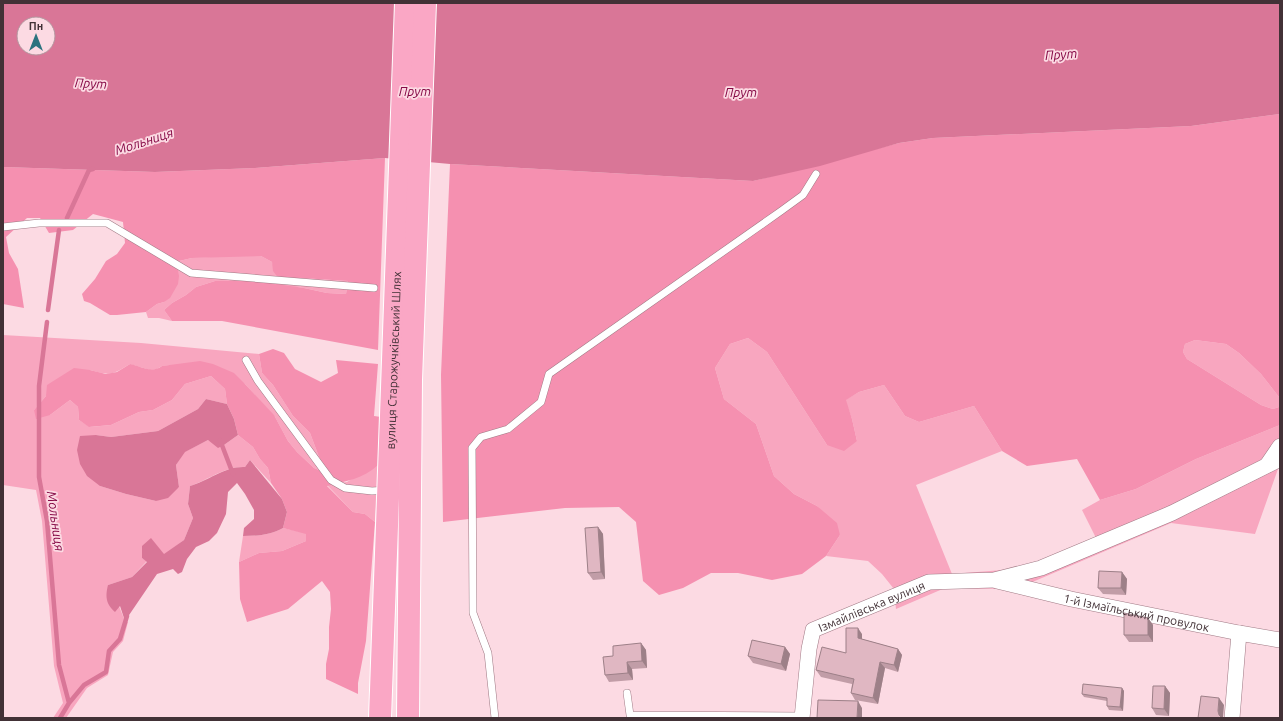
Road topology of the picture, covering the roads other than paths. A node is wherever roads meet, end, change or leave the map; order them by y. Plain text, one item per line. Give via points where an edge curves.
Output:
1 (406, 3) edge
2 (425, 3) edge
3 (816, 174) dead end
4 (3, 227) edge
5 (374, 288) dead end
6 (246, 360) dead end
7 (1280, 446) edge
8 (1280, 460) edge
9 (1266, 466) junction
10 (389, 490) junction
11 (994, 580) junction
12 (1239, 633) junction
13 (1280, 640) edge
14 (627, 693) dead end
15 (802, 717) edge
16 (380, 718) edge
17 (408, 718) edge
18 (496, 718) edge
19 (1232, 718) edge

1 - 10 main road, вулиця Старожучківський Шлях
2 - 17 main road, вулиця Старожучківський Шлях via 411,380
3 - 18 lane via 803,195 549,374 541,402 508,429 481,437 472,448 474,612 488,653
4 - 5 lane via 39,223 107,223 192,273
6 - 10 lane via 258,381 330,480 345,488
7 - 9 street
8 - 9 street
9 - 11 street via 1172,514 1042,568
10 - 16 main road, вулиця Старожучківський Шлях
11 - 12 street, 1-й Ізмаїльський провулок via 1071,599
11 - 15 street, Ізмайлівська вулиця via 929,582 813,630
12 - 13 street, 1-й Ізмаїльський провулок
12 - 19 street
14 - 15 lane via 630,715

